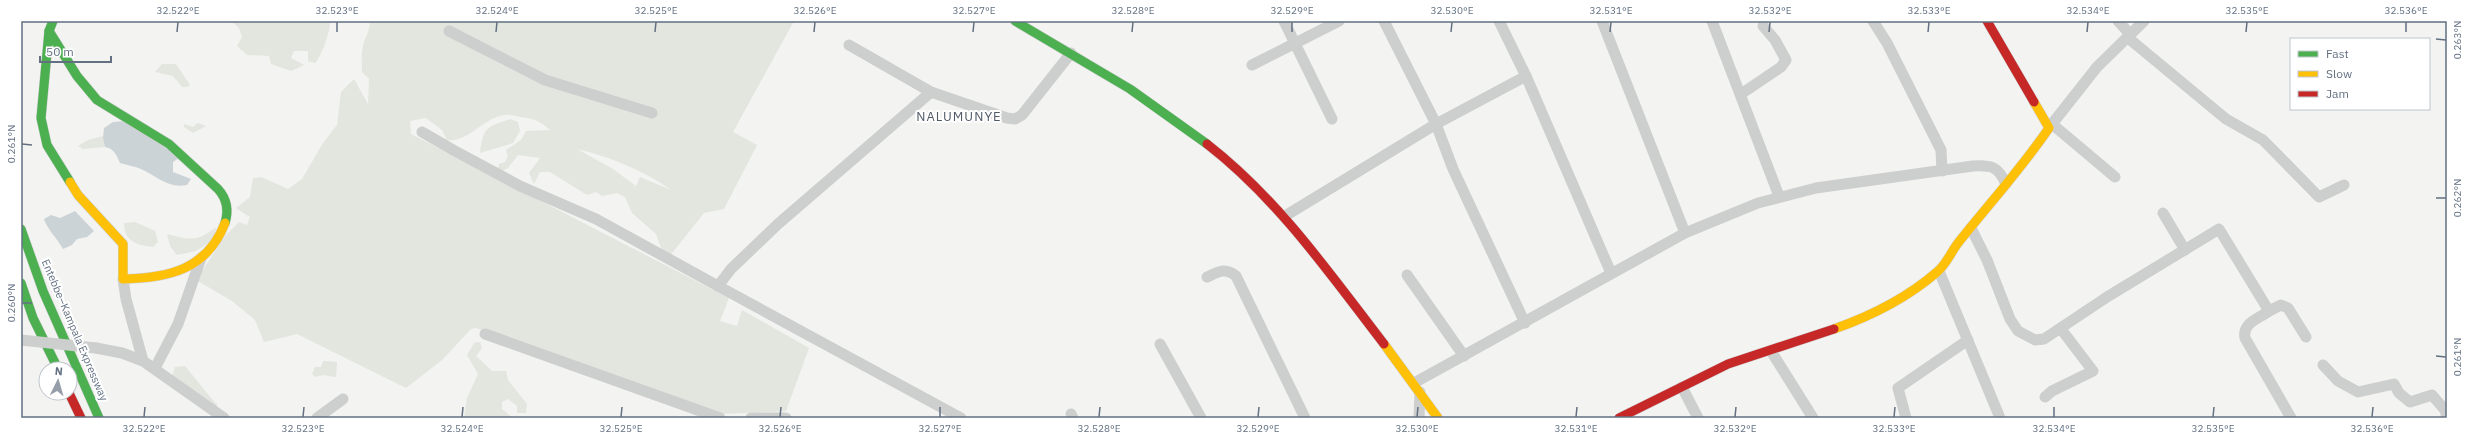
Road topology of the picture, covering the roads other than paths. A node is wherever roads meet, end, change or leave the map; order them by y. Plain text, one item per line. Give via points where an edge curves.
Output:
1 (53, 21) edge
2 (1015, 21) edge
3 (1284, 21) edge
4 (1339, 21) edge
5 (1384, 21) edge
6 (1499, 21) edge
7 (1602, 21) edge
8 (1712, 21) edge
9 (1873, 21) edge
10 (1987, 21) edge
11 (2118, 21) edge
12 (2144, 21) edge
13 (1763, 26) dead end
14 (49, 31) junction
15 (448, 31) dead end
16 (2128, 35) junction
17 (1294, 43) junction
18 (849, 45) dead end
19 (1071, 53) junction
20 (1252, 66) dead end
21 (1526, 76) junction
22 (931, 92) junction
23 (1741, 94) junction
24 (652, 113) dead end
25 (1332, 119) dead end
26 (1436, 124) junction
27 (422, 132) dead end
28 (1942, 171) junction
29 (2115, 177) dead end
30 (2006, 184) junction
31 (2344, 185) dead end
32 (1778, 196) junction
33 (2163, 213) dead end
34 (1285, 216) junction
35 (1971, 228) junction
36 (21, 229) edge
37 (1685, 233) junction
38 (2185, 250) junction
39 (201, 258) junction
40 (1939, 270) junction
41 (1611, 273) junction
42 (1407, 275) dead end
43 (1207, 277) dead end
44 (123, 279) junction
45 (21, 283) edge
46 (718, 286) junction
47 (2269, 311) junction
48 (1525, 323) junction
49 (2061, 328) junction
50 (485, 334) dead end
51 (2306, 337) dead end
52 (21, 340) edge
53 (1968, 340) junction
54 (1160, 344) dead end
55 (1771, 350) junction
56 (1464, 356) junction
57 (54, 361) edge
58 (143, 361) junction
59 (2323, 365) dead end
60 (156, 368) junction
61 (1417, 387) junction
62 (1682, 387) junction
63 (2045, 397) dead end
64 (343, 399) dead end
65 (73, 401) edge
66 (81, 418) edge
67 (99, 418) edge
68 (224, 418) edge
69 (318, 418) edge
70 (720, 418) edge
71 (751, 418) edge
72 (786, 418) edge
73 (961, 418) edge
74 (1201, 418) edge
75 (1305, 418) edge
76 (1419, 418) edge
77 (1438, 418) edge
78 (1619, 418) edge
79 (1698, 418) edge
80 (1813, 418) edge
81 (1906, 418) edge
82 (2000, 418) edge
83 (2291, 418) edge
84 (2447, 418) edge

1 - 14 main road
2 - 19 main road
3 - 17 street
4 - 17 street
5 - 26 street
6 - 21 street
7 - 37 street
8 - 23 street
9 - 28 street via 1887,43 1941,150
10 - 30 main road via 2049,128 2026,162
11 - 16 street
12 - 16 street
13 - 23 street via 1775,40 1786,60 1781,68
14 - 39 main road via 96,99 115,113 168,142 187,157 222,194 227,202 226,217 219,236
14 - 44 main road via 41,118 46,145 78,195 123,244
15 - 24 street via 545,80
16 - 29 street via 2098,67 2052,124
16 - 31 street via 2226,119 2263,140 2319,197
17 - 20 street
17 - 25 street
18 - 22 street
19 - 22 street via 1022,115 1015,119
19 - 34 main road via 1126,85 1198,137 1238,170
21 - 26 street
21 - 41 street
22 - 46 street via 778,224 731,269
23 - 32 street
26 - 34 street
26 - 48 street via 1453,169
27 - 46 street via 520,186 596,219
28 - 30 street via 1990,165
28 - 32 street via 1876,178
30 - 35 main road
32 - 37 street
33 - 38 street
34 - 61 main road
35 - 40 main road
35 - 49 street via 1987,260 2003,304 2018,331 2034,340 2044,339
36 - 67 main road, Entebbe–Kampala Expressway via 43,291
37 - 41 street
38 - 47 street via 2219,229
38 - 49 street
39 - 44 main road via 167,277
39 - 60 street via 178,324
40 - 53 street
40 - 55 main road via 1920,286 1883,309 1842,328
41 - 48 street
42 - 56 street
43 - 75 street via 1221,270 1236,276
44 - 58 street
45 - 57 main road via 33,318
46 - 73 street
47 - 51 street via 2281,305 2288,308
47 - 83 street via 2246,326 2245,338
48 - 56 street
49 - 63 street via 2093,371
50 - 70 street
52 - 58 street, bridge via 96,348 122,353
53 - 81 street via 1898,388
53 - 82 street
54 - 74 street
55 - 62 main road via 1728,364
55 - 80 street
56 - 61 street
58 - 60 street
59 - 84 street via 2338,381 2358,392 2394,384 2399,393 2410,402 2432,395 2445,410
60 - 68 street
61 - 76 street
61 - 77 main road
62 - 78 main road
62 - 79 street
64 - 69 street
65 - 66 main road
71 - 72 street

